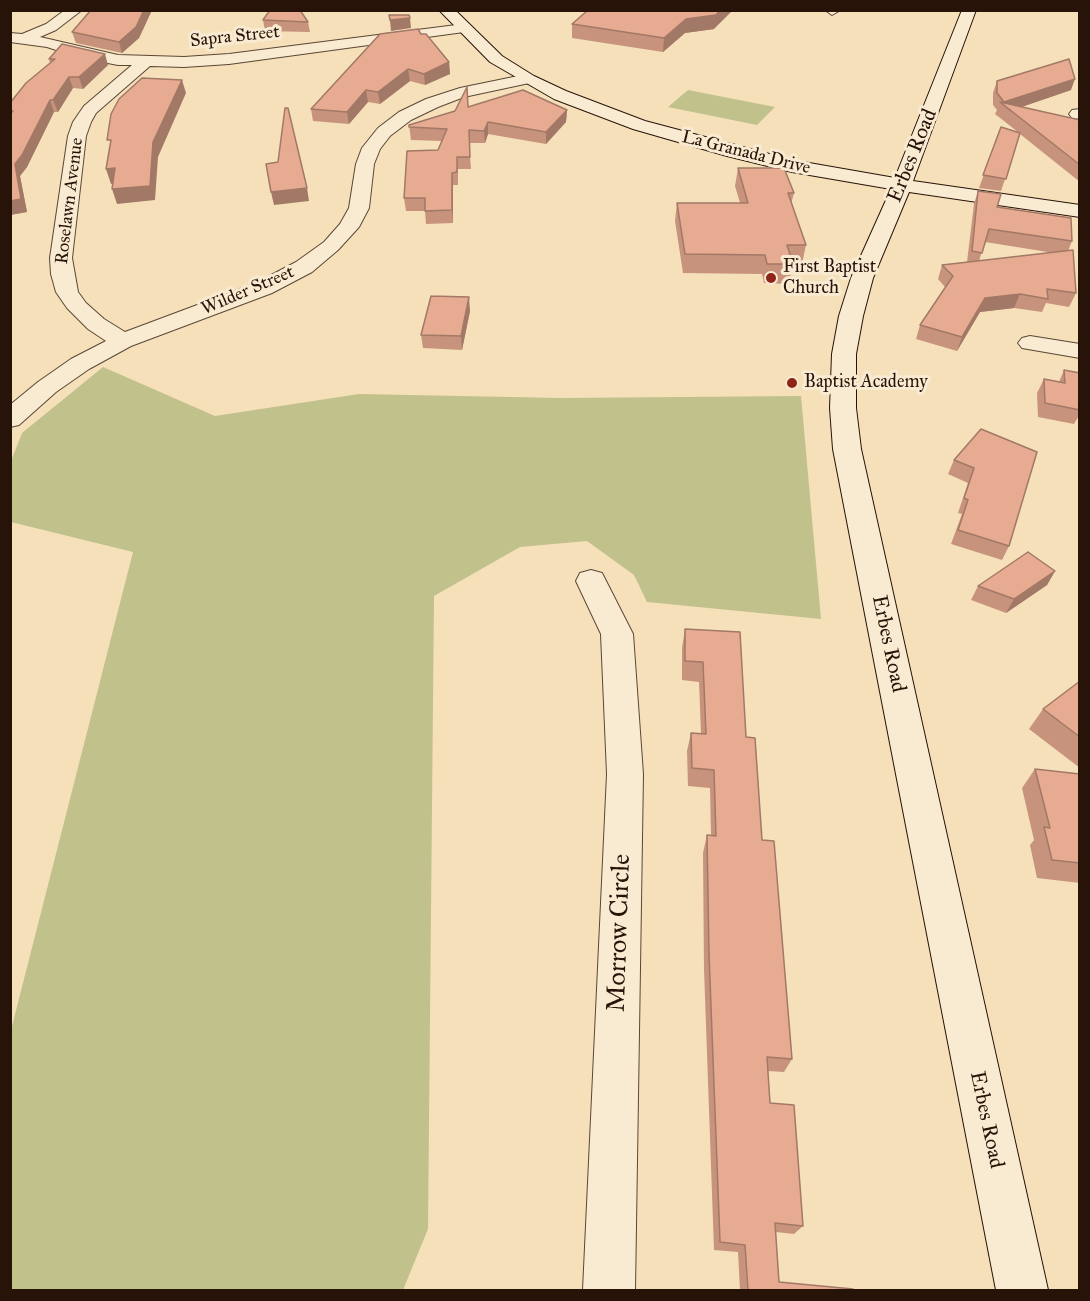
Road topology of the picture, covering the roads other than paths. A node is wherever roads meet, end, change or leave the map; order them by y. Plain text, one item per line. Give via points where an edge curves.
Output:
1 (75, 10) edge
2 (446, 10) edge
3 (969, 10) edge
4 (464, 28) junction
5 (18, 38) edge
6 (145, 62) junction
7 (528, 79) junction
8 (902, 185) junction
9 (1080, 211) edge
10 (123, 340) junction
11 (1030, 343) dead end
12 (1080, 351) edge
13 (10, 419) edge
14 (591, 581) dead end
15 (609, 1290) edge
16 (1022, 1290) edge

1 - 5 street via 51,27
2 - 4 street, La Granada Drive
3 - 8 street, Erbes Road
4 - 6 street, Sapra Street via 229,59
4 - 7 street, La Granada Drive via 496,59
5 - 6 street, Sapra Street via 94,56
6 - 10 street, Roselawn Avenue via 81,122 61,258 68,292 78,308
7 - 8 street, La Granada Drive via 597,110 682,139 792,166
7 - 10 street, Wilder Street via 432,103 384,132 371,148 365,164 363,195 349,227 304,267 242,297
8 - 9 street, La Granada Drive
8 - 16 street, Erbes Road via 862,278 851,316 844,354 847,449
10 - 13 street, Wilder Street via 47,387
11 - 12 street
14 - 15 street, Morrow Circle via 617,634 625,774

